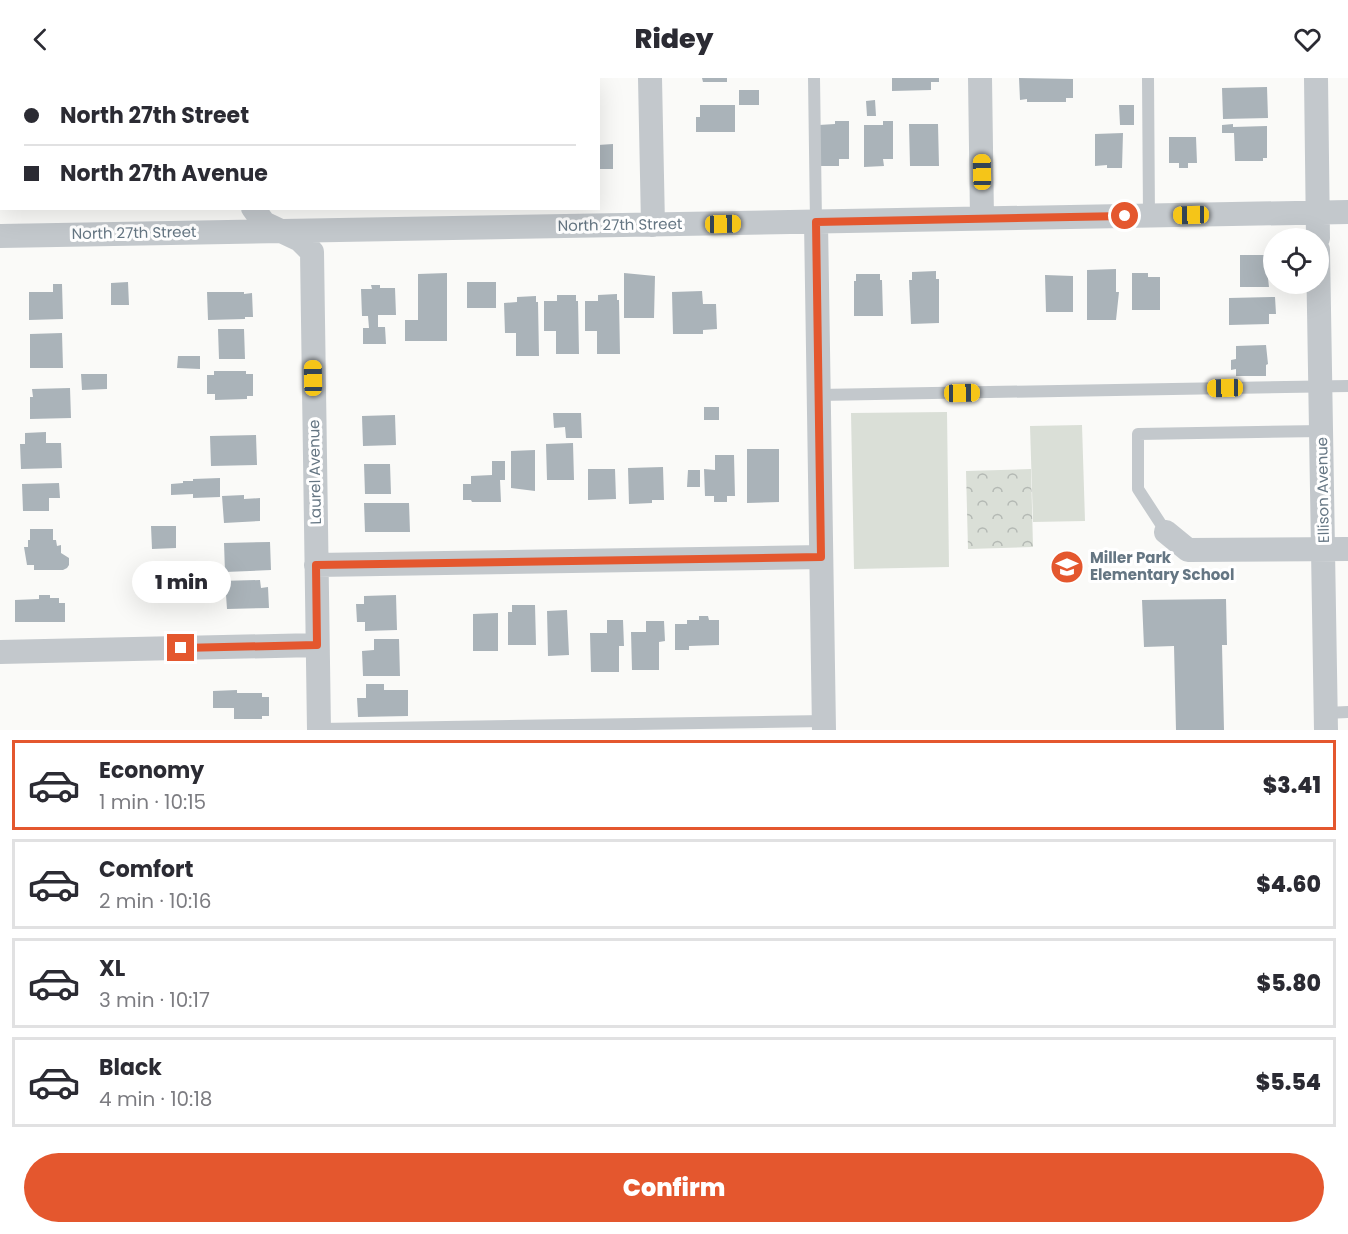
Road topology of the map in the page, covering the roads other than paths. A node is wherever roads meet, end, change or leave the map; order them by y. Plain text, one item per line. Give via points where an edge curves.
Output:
1 (651, 78) edge
2 (814, 78) edge
3 (980, 78) edge
4 (1148, 78) edge
5 (1316, 78) edge
6 (254, 210) edge
7 (1348, 212) edge
8 (1318, 213) junction
9 (1149, 216) junction
10 (982, 218) junction
11 (816, 222) junction
12 (653, 225) junction
13 (1318, 228) edge
14 (280, 231) junction
15 (0, 236) edge
16 (1319, 294) edge
17 (1321, 386) junction
18 (1348, 386) edge
19 (818, 395) junction
20 (1322, 430) junction
21 (1166, 532) joint
22 (1324, 549) junction
23 (1348, 549) edge
24 (821, 557) junction
25 (316, 565) junction
26 (317, 645) junction
27 (0, 652) edge
28 (1334, 718) edge
29 (824, 725) edge
30 (319, 730) edge

1 - 12 street
2 - 11 lane
3 - 10 street
4 - 9 lane
5 - 8 street
6 - 14 street, Laurel Avenue via 264,223
7 - 8 street, North 27th Street
8 - 9 street, North 27th Street
8 - 13 street
9 - 10 street, North 27th Street
10 - 11 street, North 27th Street
11 - 12 street, North 27th Street
11 - 19 street
12 - 14 street, North 27th Street
14 - 15 street, North 27th Street
14 - 25 street, Laurel Avenue via 300,240 312,252
16 - 17 street, Ellison Avenue
17 - 18 lane
17 - 19 lane
17 - 20 street, Ellison Avenue
19 - 24 street
20 - 21 lane via 1138,434 1138,489
20 - 22 street, Ellison Avenue
21 - 22 street via 1188,550
22 - 23 street
22 - 28 street, Ellison Avenue
24 - 25 street
24 - 29 street
25 - 26 street, Laurel Avenue
26 - 27 street
26 - 30 street, Laurel Avenue
29 - 30 lane

